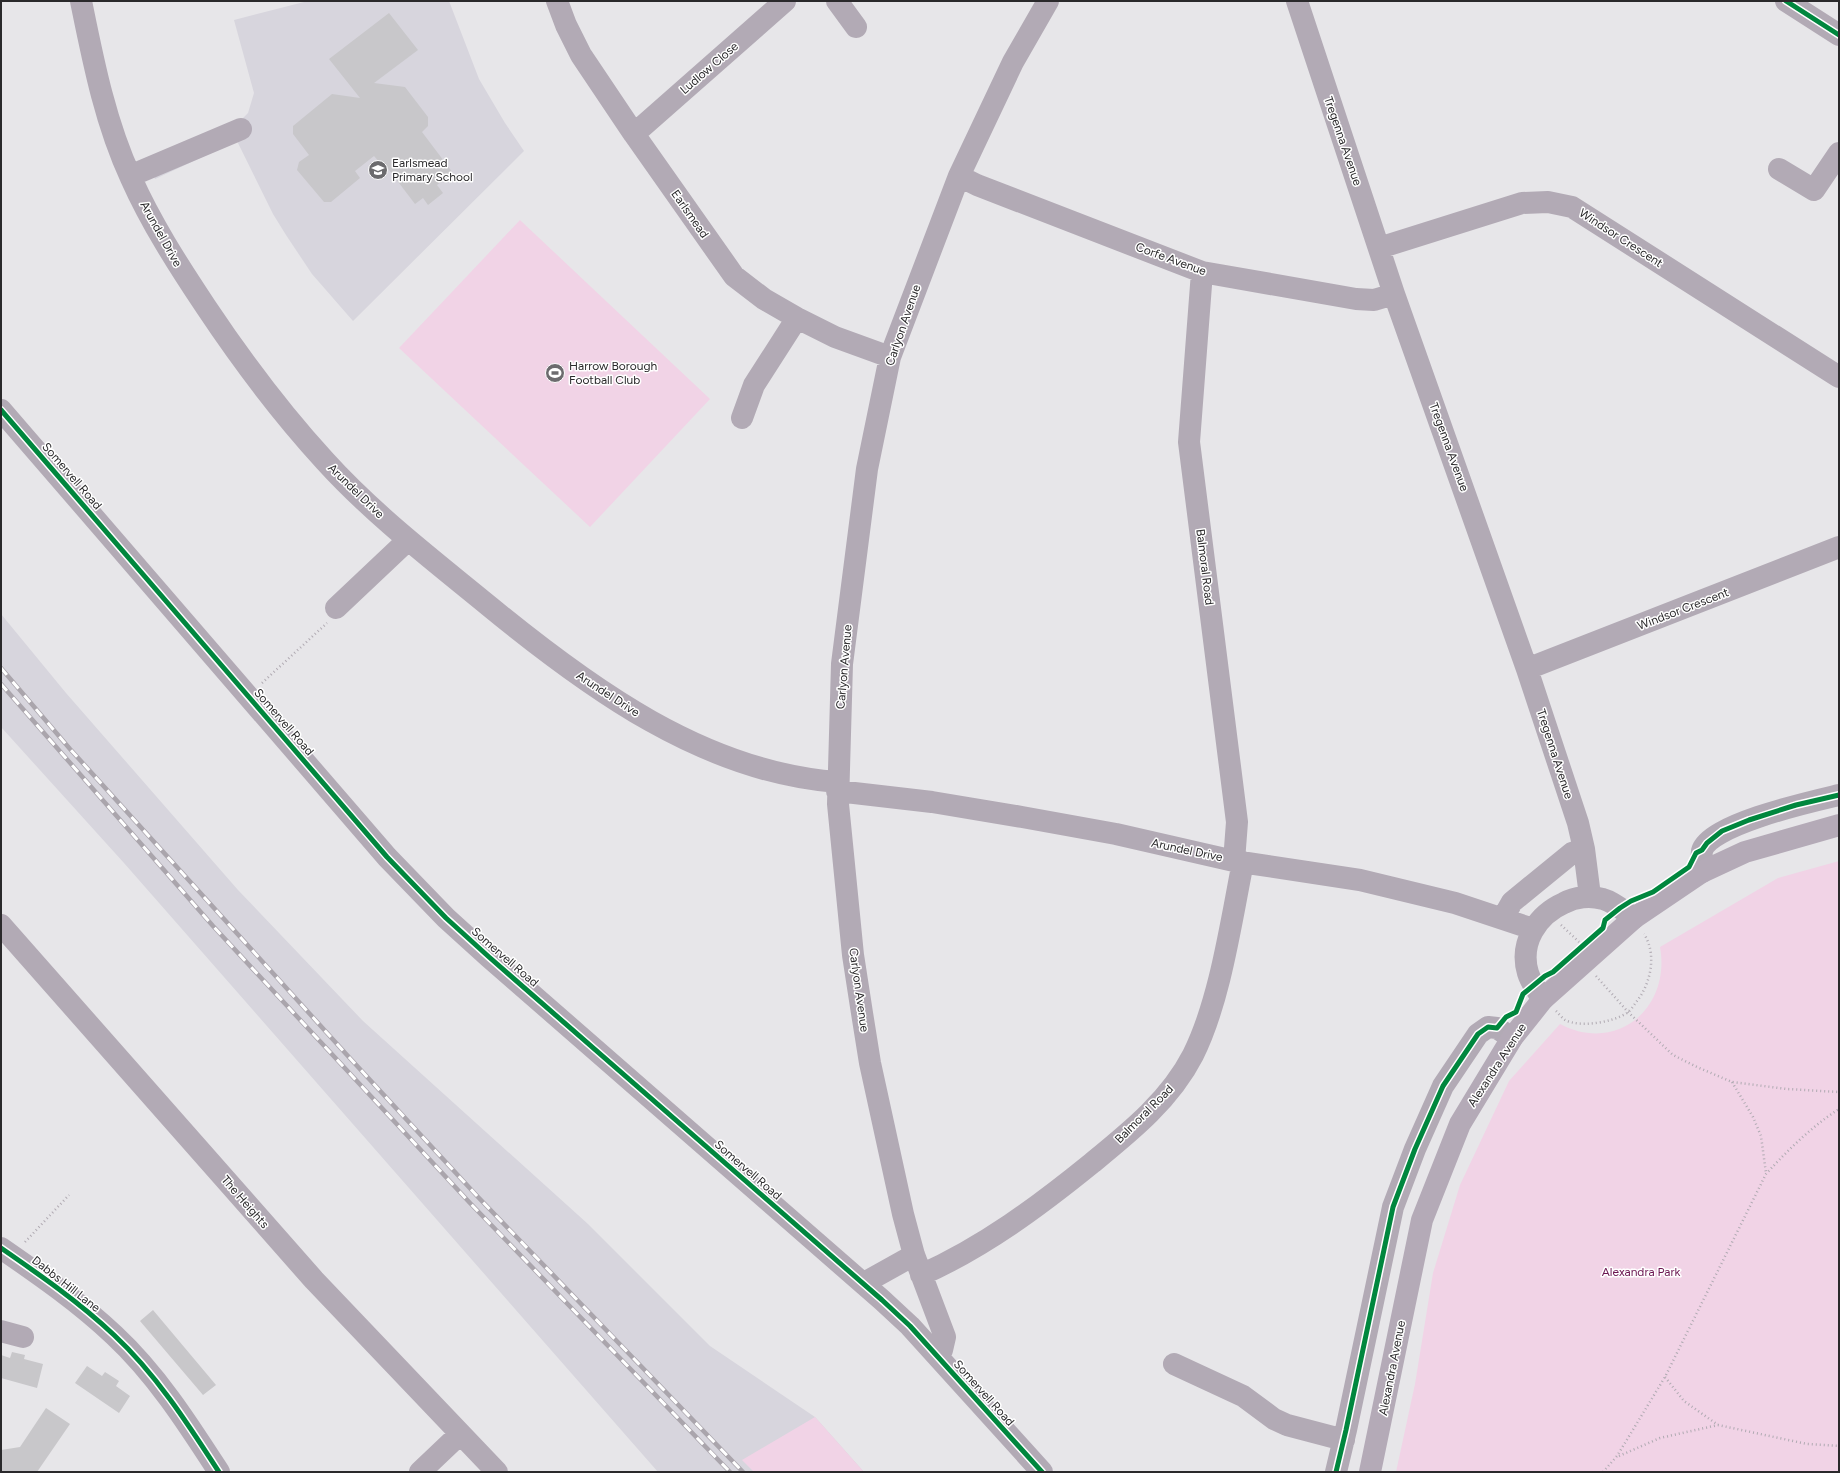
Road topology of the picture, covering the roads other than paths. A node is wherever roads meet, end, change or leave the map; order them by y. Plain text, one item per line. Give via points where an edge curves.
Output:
1 (81, 1) edge
2 (557, 1) edge
3 (785, 1) edge
4 (837, 1) edge
5 (1048, 1) edge
6 (1296, 1) edge
7 (1786, 1) edge
8 (1808, 7) edge
9 (856, 27) dead end
10 (1839, 34) edge
11 (241, 129) dead end
12 (634, 134) junction
13 (1839, 153) edge
14 (1779, 169) dead end
15 (130, 176) junction
16 (958, 176) junction
17 (1379, 248) junction
18 (1202, 272) junction
19 (1394, 294) junction
20 (797, 318) junction
21 (890, 357) junction
22 (1839, 377) edge
23 (1, 410) edge
24 (742, 418) dead end
25 (408, 540) junction
26 (1839, 547) edge
27 (336, 608) road end
28 (1527, 669) junction
29 (837, 787) junction
30 (1839, 795) edge
31 (1839, 825) edge
32 (1584, 849) junction
33 (1238, 861) junction
34 (1702, 872) junction
35 (1590, 896) junction
36 (1503, 918) junction
37 (1634, 918) junction
38 (1, 924) edge
39 (1533, 929) junction
40 (1543, 999) junction
41 (1512, 1038) junction
42 (8, 1253) edge
43 (914, 1255) junction
44 (921, 1275) junction
45 (864, 1283) junction
46 (1, 1331) edge
47 (23, 1337) dead end
48 (938, 1356) junction
49 (1174, 1364) dead end
50 (460, 1434) junction
51 (1344, 1440) junction
52 (219, 1472) edge
53 (420, 1472) edge
54 (497, 1472) edge
55 (1042, 1472) edge
56 (1336, 1472) edge
57 (1370, 1472) edge

1 - 15 street, Arundel Drive via 98,80
2 - 12 street, Earlsmead via 581,55
3 - 12 street, Ludlow Close
4 - 9 street
5 - 16 street, Carlyon Avenue via 1013,62
6 - 17 street, Tregenna Avenue
7 - 8 street
8 - 10 street
11 - 15 street
12 - 20 street, Earlsmead via 734,276 764,299
13 - 14 street via 1814,190
15 - 25 street, Arundel Drive via 182,271 241,359 326,463
16 - 18 street, Corfe Avenue
16 - 21 street, Carlyon Avenue
17 - 19 street, Tregenna Avenue
17 - 22 street, Windsor Crescent via 1522,204 1548,202 1572,207
18 - 19 street, Corfe Avenue via 1356,299 1374,300
18 - 33 street, Balmoral Road via 1189,442 1237,822
19 - 28 street, Tregenna Avenue
20 - 21 street, Earlsmead via 835,337
20 - 24 street via 754,385
21 - 29 street, Carlyon Avenue via 867,469 844,649
23 - 45 street, Somervell Road via 387,857 446,918 680,1125
25 - 27 street
25 - 29 street, Arundel Drive via 530,639 643,716 704,747 766,770
26 - 28 street, Windsor Crescent
28 - 32 street, Tregenna Avenue via 1578,823
29 - 33 street, Arundel Drive via 1116,834
29 - 43 street, Carlyon Avenue via 854,955 870,1063 899,1199
30 - 34 street via 1796,805 1749,820 1722,832 1702,850
31 - 34 main road, Alexandra Avenue via 1745,852
32 - 35 street, Tregenna Avenue
32 - 36 street via 1572,853 1512,902
33 - 36 street, Arundel Drive via 1395,887
33 - 44 street, Balmoral Road via 1221,969 1208,1017 1193,1055 1174,1085 1130,1132 1043,1201 961,1256
34 - 37 main road, Alexandra Avenue
35 - 37 street via 1613,903
35 - 39 street via 1567,901 1549,911
36 - 39 street, Arundel Drive
37 - 40 main road, Alexandra Avenue
38 - 50 street, The Heights via 314,1280
39 - 40 street via 1526,955 1528,972
40 - 41 main road, Alexandra Avenue
41 - 51 street via 1496,1028 1488,1027 1478,1034 1443,1086 1415,1149 1393,1207
41 - 57 main road, Alexandra Avenue via 1460,1124 1422,1220
42 - 52 street, Dabbs Hill Lane via 68,1295 115,1336 174,1403
43 - 44 street, Carlyon Avenue
43 - 45 street
44 - 48 street, Carlyon Avenue via 945,1337
45 - 48 street, Somervell Road
46 - 47 street
48 - 55 street, Somervell Road
49 - 51 street via 1238,1393 1274,1419 1287,1425
50 - 53 street
50 - 54 street, The Heights
51 - 56 street

